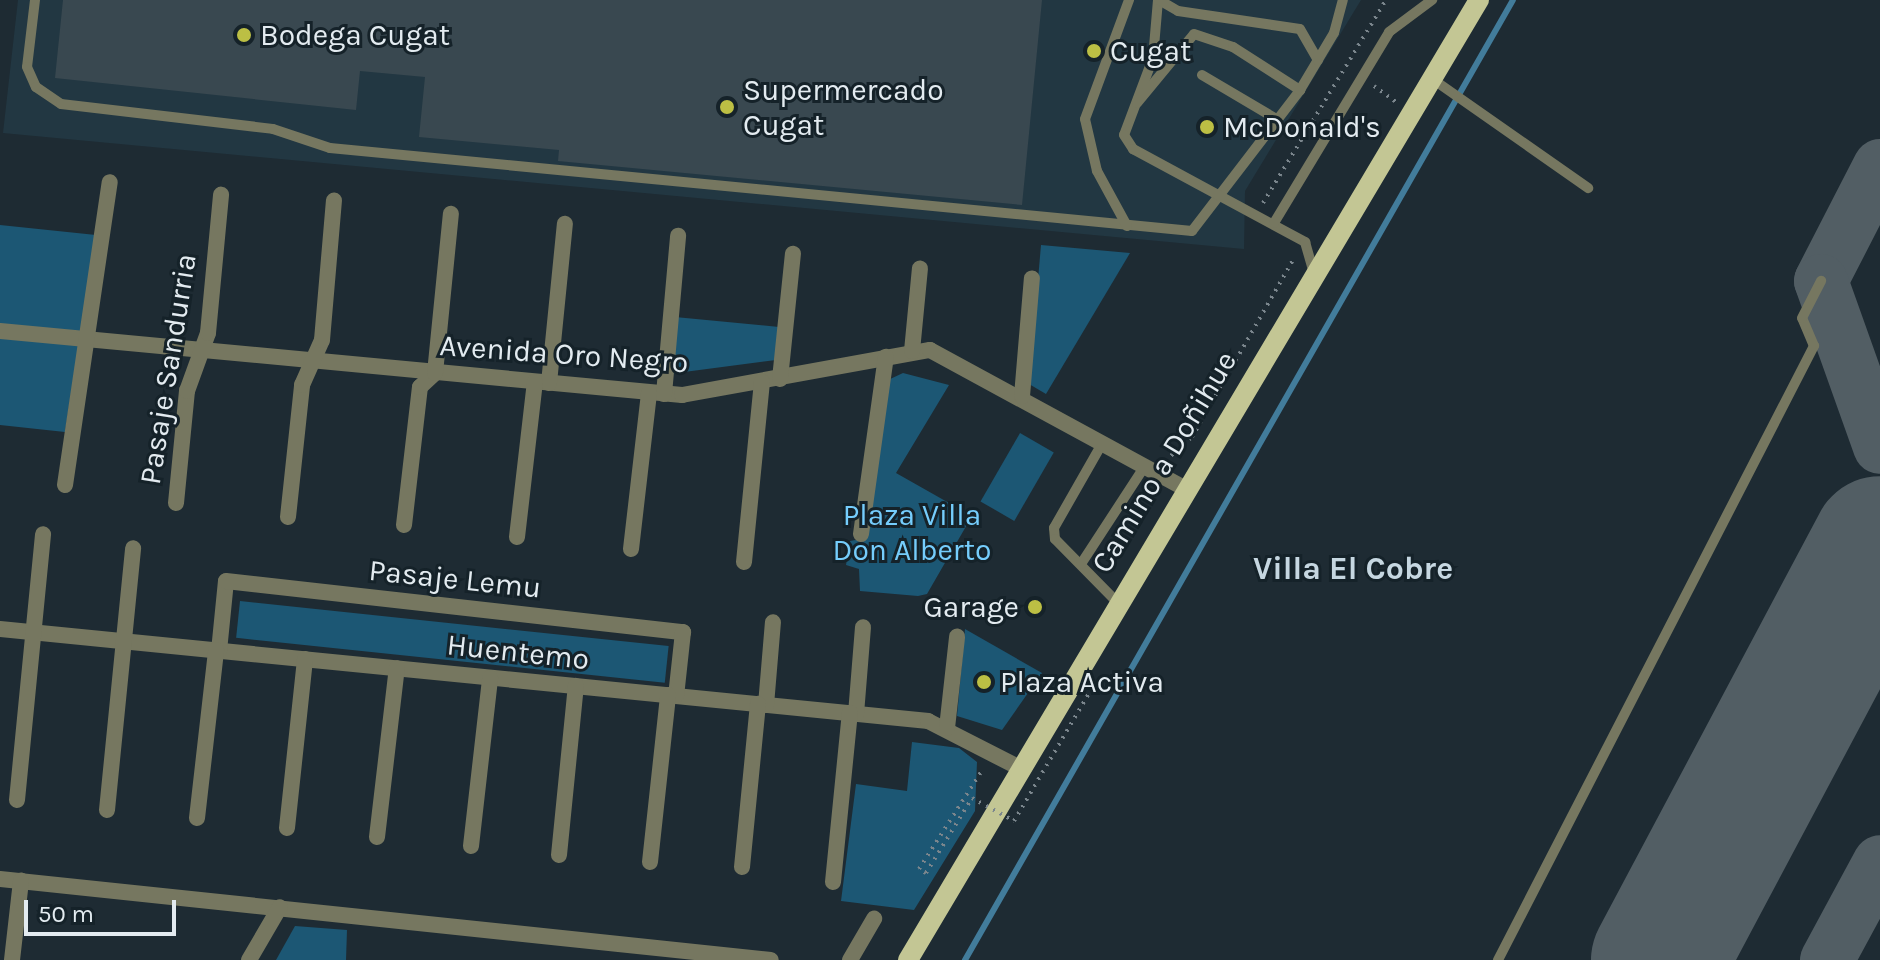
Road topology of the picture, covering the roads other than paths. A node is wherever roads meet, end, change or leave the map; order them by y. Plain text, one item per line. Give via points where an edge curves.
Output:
1 (35, 0) edge
2 (1129, 0) edge
3 (1159, 0) edge
4 (1343, 0) edge
5 (1432, 0) edge
6 (1479, 0) edge
7 (1318, 60) junction
8 (1202, 75) dead end
9 (1431, 78) junction
10 (1300, 90) junction
11 (1134, 106) junction
12 (1278, 120) junction
13 (110, 182) dead end
14 (1588, 188) dead end
15 (1224, 193) junction
16 (221, 195) dead end
17 (334, 201) dead end
18 (451, 214) dead end
19 (1274, 223) junction
20 (565, 224) dead end
21 (1127, 226) junction
22 (678, 236) dead end
23 (793, 254) dead end
24 (920, 268) dead end
25 (1313, 270) junction
26 (1032, 278) dead end
27 (1821, 281) dead end
28 (0, 331) edge
29 (91, 340) junction
30 (205, 351) junction
31 (912, 351) junction
32 (886, 357) junction
33 (314, 361) junction
34 (435, 373) junction
35 (780, 379) junction
36 (762, 382) junction
37 (542, 383) junction
38 (656, 393) junction
39 (1022, 396) junction
40 (1103, 442) junction
41 (1145, 466) junction
42 (65, 485) dead end
43 (1182, 487) junction
44 (176, 503) dead end
45 (288, 517) dead end
46 (404, 525) dead end
47 (43, 534) dead end
48 (861, 534) dead end
49 (517, 537) dead end
50 (133, 548) dead end
51 (631, 549) dead end
52 (744, 562) dead end
53 (1081, 564) junction
54 (1116, 601) junction
55 (773, 622) dead end
56 (863, 627) dead end
57 (0, 629) edge
58 (33, 632) junction
59 (957, 637) dead end
60 (124, 641) junction
61 (218, 650) junction
62 (305, 659) junction
63 (397, 668) junction
64 (490, 678) junction
65 (576, 686) junction
66 (672, 696) junction
67 (762, 705) junction
68 (853, 714) junction
69 (947, 728) junction
70 (1020, 768) junction
71 (17, 800) dead end
72 (107, 810) dead end
73 (197, 818) dead end
74 (287, 828) dead end
75 (377, 837) dead end
76 (471, 846) dead end
77 (559, 855) dead end
78 (650, 862) dead end
79 (742, 867) dead end
80 (0, 879) edge
81 (21, 881) junction
82 (833, 882) dead end
83 (280, 907) junction
84 (874, 919) dead end
85 (638, 953) edge
86 (12, 960) edge
87 (249, 960) edge
88 (771, 960) edge
89 (850, 960) edge
90 (908, 960) edge
91 (1498, 960) edge

1 - 21 lane via 27,67 36,87 61,104 273,129 330,148
2 - 21 lane via 1085,108 1097,171
3 - 7 lane via 1178,11 1300,29
3 - 11 lane via 1153,58
4 - 7 lane
5 - 19 lane via 1389,32
6 - 9 main road, Camino a Doñihue
7 - 10 lane
8 - 12 lane
9 - 14 lane
9 - 25 main road, Camino a Doñihue
10 - 11 lane via 1211,36 1194,34
10 - 12 lane
11 - 15 lane via 1124,135 1133,149
12 - 15 lane
13 - 29 street
15 - 19 lane
15 - 21 lane via 1192,231
16 - 30 street, Pasaje Sandurria
17 - 33 street via 322,340
18 - 34 street
19 - 25 lane via 1305,242
20 - 37 street
22 - 38 street
23 - 35 street
24 - 31 street
25 - 43 main road, Camino a Doñihue
26 - 39 street
27 - 91 lane via 1802,318 1814,346
28 - 29 street, Avenida Oro Negro
29 - 30 street, Avenida Oro Negro
29 - 42 street via 78,364
30 - 33 street, Avenida Oro Negro
30 - 44 street, Pasaje Sandurria via 187,391
31 - 32 street, Avenida Oro Negro
31 - 39 street, Avenida Oro Negro via 951,356
32 - 35 street, Avenida Oro Negro
32 - 48 street
33 - 34 street, Avenida Oro Negro
33 - 45 street via 302,385
34 - 37 street, Avenida Oro Negro
34 - 46 street via 420,387
35 - 36 street, Avenida Oro Negro
36 - 38 street, Avenida Oro Negro
36 - 52 street
37 - 38 street, Avenida Oro Negro
37 - 49 street
38 - 51 street
39 - 40 street, Avenida Oro Negro
40 - 41 street, Avenida Oro Negro
40 - 53 lane via 1055,520 1055,539
41 - 43 street, Avenida Oro Negro
41 - 53 lane
43 - 54 main road, Camino a Doñihue
47 - 58 street
50 - 60 street
53 - 54 lane
54 - 70 main road, Camino a Doñihue
55 - 67 street
56 - 68 street
57 - 58 street, Huentemo
58 - 60 street, Huentemo
58 - 71 street
59 - 69 street
60 - 61 street, Huentemo
60 - 72 street
61 - 62 street, Huentemo
61 - 66 street, Pasaje Lemu via 226,581 683,632
61 - 73 street
62 - 63 street, Huentemo
62 - 74 street
63 - 64 street, Huentemo
63 - 75 street
64 - 65 street, Huentemo
64 - 76 street
65 - 66 street, Huentemo
65 - 77 street
66 - 67 street, Huentemo
66 - 78 street, Pasaje Lemu
67 - 68 street, Huentemo
67 - 79 street
68 - 69 street, Huentemo
68 - 82 street
69 - 70 street, Huentemo
70 - 90 main road, Camino a Doñihue
80 - 81 street
81 - 83 street
81 - 86 street
83 - 85 street
83 - 87 street
84 - 89 street
85 - 88 street

